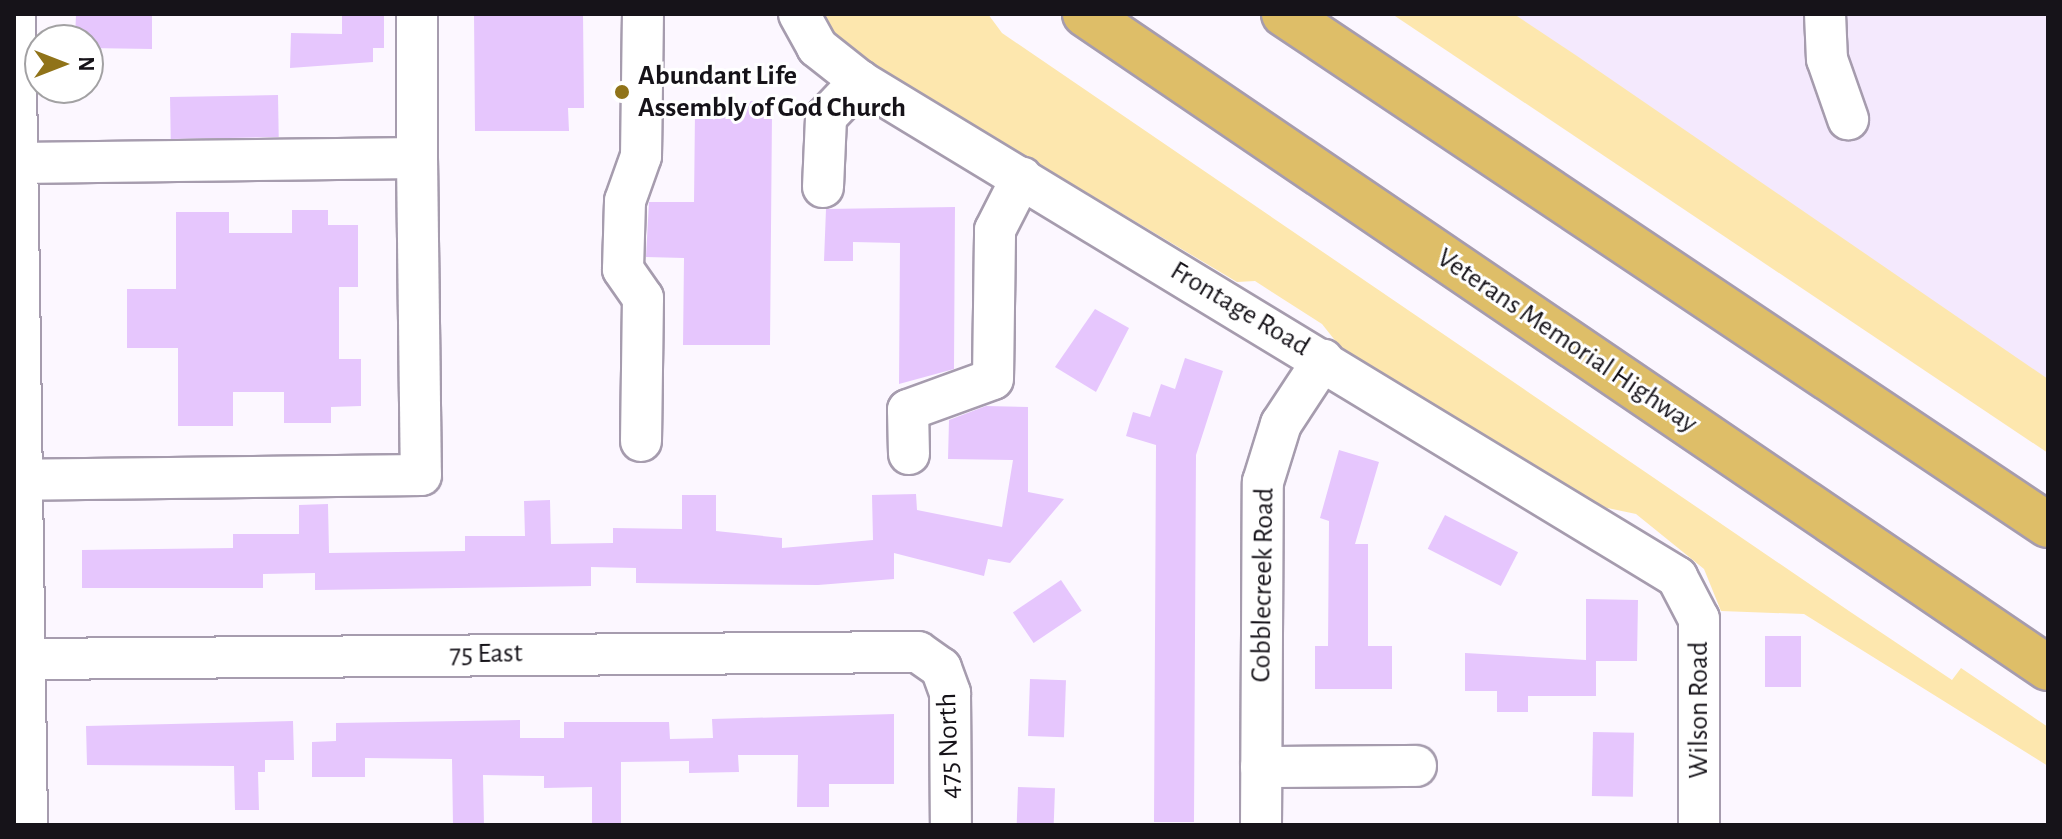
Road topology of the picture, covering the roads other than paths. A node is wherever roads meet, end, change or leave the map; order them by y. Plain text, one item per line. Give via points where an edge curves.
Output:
1 (15, 14) edge
2 (417, 14) edge
3 (643, 14) edge
4 (799, 14) edge
5 (1085, 14) edge
6 (1284, 14) edge
7 (1825, 14) edge
8 (860, 81) junction
9 (1848, 119) dead end
10 (417, 158) junction
11 (17, 163) junction
12 (1022, 177) junction
13 (823, 187) dead end
14 (1323, 360) junction
15 (641, 441) dead end
16 (909, 454) dead end
17 (22, 480) junction
18 (2048, 525) edge
19 (1692, 596) joint
20 (25, 659) junction
21 (941, 668) joint
22 (2048, 668) edge
23 (1416, 766) dead end
24 (1261, 767) junction
25 (27, 825) edge
26 (951, 825) edge
27 (1261, 825) edge
28 (1699, 825) edge

1 - 11 street
2 - 10 street
3 - 15 street via 641,156 625,201 623,269 643,298
4 - 8 street, Frontage Road via 823,53
5 - 22 highway, Veterans Memorial Highway
6 - 18 highway
7 - 9 street via 1827,59
8 - 12 street, Frontage Road
8 - 13 street via 826,117
10 - 11 street
10 - 17 street via 421,475
11 - 17 street
12 - 14 street, Frontage Road
12 - 16 street via 995,230 993,379 908,410
14 - 19 street, Frontage Road via 1665,569
14 - 24 street, Cobblecreek Road via 1281,424 1263,482
17 - 20 street
19 - 28 street, Wilson Road via 1699,619
20 - 21 street, 75 East via 903,650
20 - 25 street
21 - 26 street, 475 North via 951,707
23 - 24 street
24 - 27 street, Cobblecreek Road

